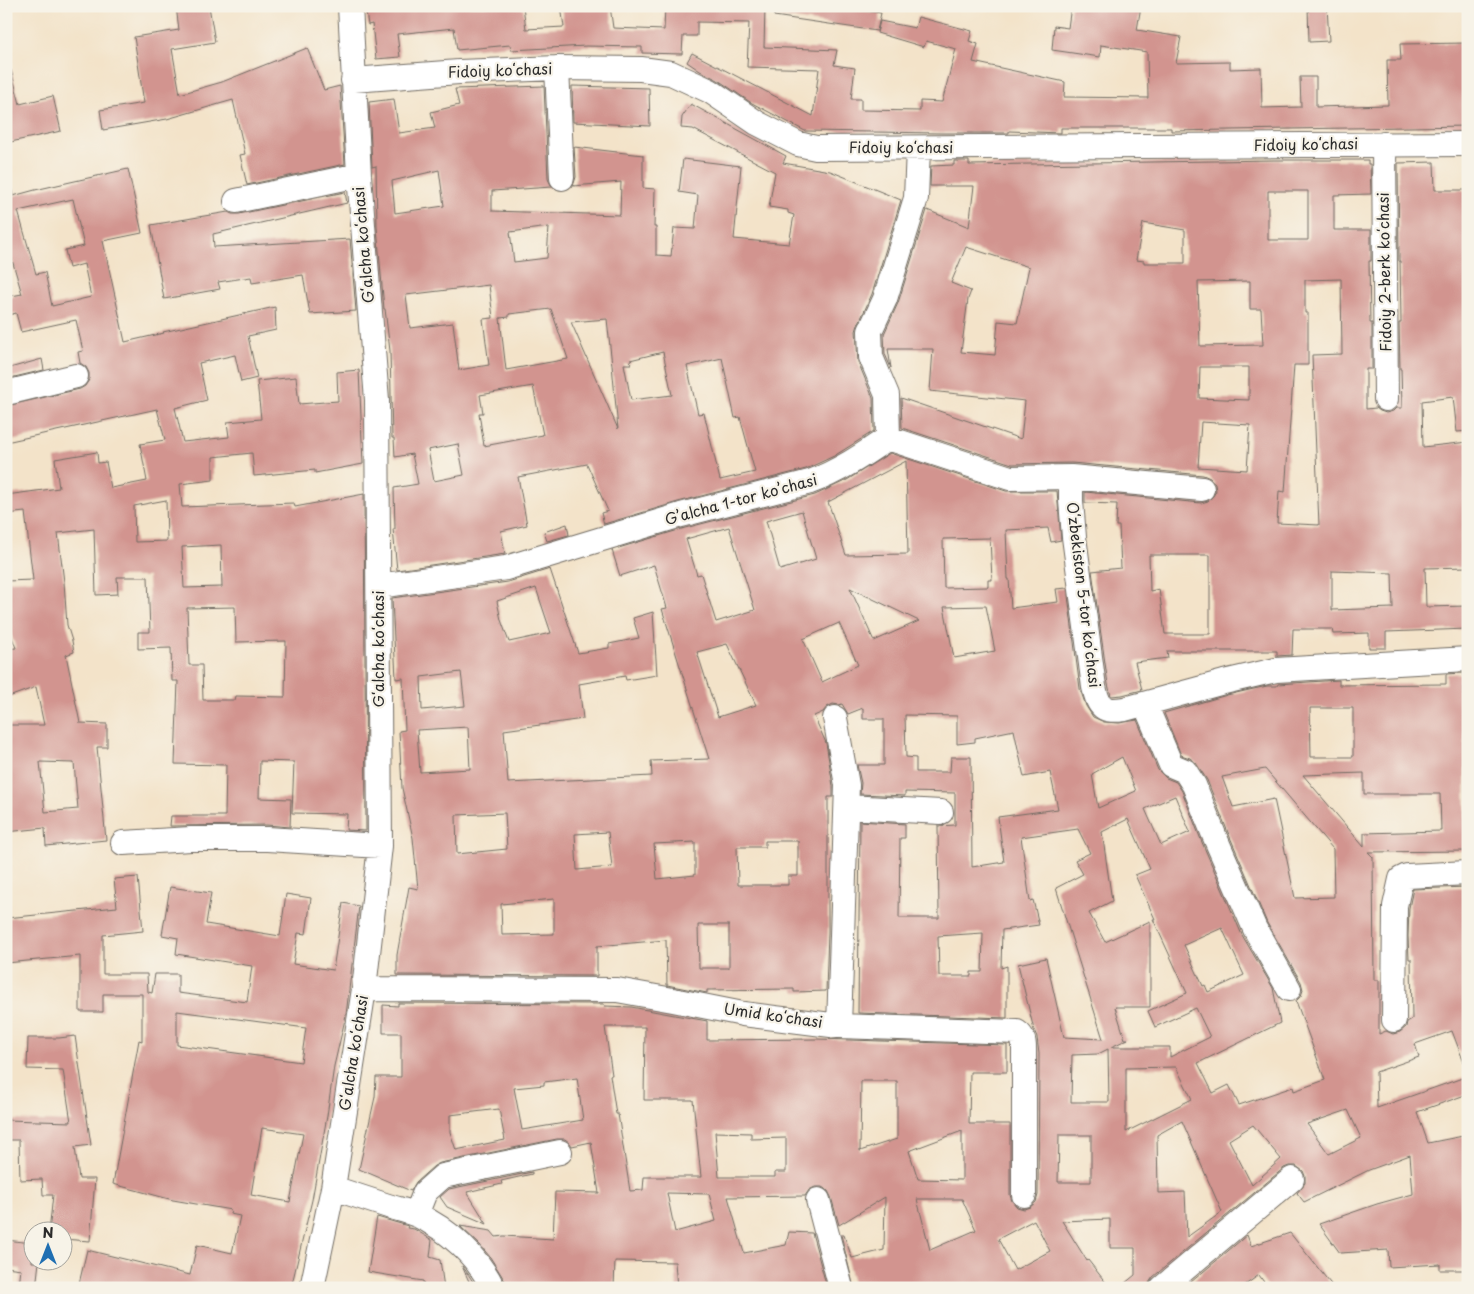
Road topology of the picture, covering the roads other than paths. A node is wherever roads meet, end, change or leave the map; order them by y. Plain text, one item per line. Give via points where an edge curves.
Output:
1 (350, 6) edge
2 (557, 68) junction
3 (353, 80) junction
4 (1384, 144) junction
5 (1468, 144) edge
6 (918, 148) junction
7 (359, 175) junction
8 (562, 178) dead end
9 (236, 201) dead end
10 (76, 376) dead end
11 (6, 393) edge
12 (1386, 399) dead end
13 (888, 438) junction
14 (1071, 477) junction
15 (1202, 489) dead end
16 (379, 586) junction
17 (1468, 659) edge
18 (1145, 704) junction
19 (835, 718) dead end
20 (847, 807) junction
21 (941, 812) dead end
22 (123, 843) dead end
23 (380, 846) junction
24 (1468, 873) edge
25 (364, 989) junction
26 (1289, 990) dead end
27 (1394, 1020) dead end
28 (838, 1026) junction
29 (560, 1152) dead end
30 (1292, 1178) dead end
31 (333, 1188) junction
32 (1024, 1195) dead end
33 (818, 1200) dead end
34 (416, 1215) junction
35 (312, 1288) edge
36 (493, 1288) edge
37 (841, 1288) edge
38 (1162, 1288) edge

1 - 3 street, Gʻalcha koʻchasi
2 - 3 street, Fidoiy koʻchasi
2 - 6 street, Fidoiy koʻchasi via 640,69 671,73 710,91 757,123 798,144 816,148
2 - 8 street
3 - 7 street, Gʻalcha koʻchasi
4 - 5 street, Fidoiy koʻchasi
4 - 6 street, Fidoiy koʻchasi
4 - 12 street, Fidoiy 2-berk koʻchasi
6 - 13 street via 916,198 885,299 870,331 870,356 887,395
7 - 9 street
7 - 16 street, Gʻalcha koʻchasi via 376,400
10 - 11 street
13 - 14 street via 1010,478
13 - 16 street, Gʼalcha 1-tor koʼchasi via 826,477 810,482 681,515 506,568
14 - 15 street
14 - 18 street, Oʻzbekiston 5-tor koʻchasi via 1074,537 1097,700 1102,708 1110,711
16 - 23 street, Gʻalcha koʻchasi
17 - 18 street, Oʻzbekiston 5-tor koʻchasi via 1276,670
18 - 26 street via 1170,765 1185,771 1194,785 1256,929
19 - 20 street via 847,785
20 - 21 street
20 - 28 street
22 - 23 street via 267,839
23 - 25 street, Gʻalcha koʻchasi
24 - 27 street via 1401,879 1395,906
25 - 28 street, Umid koʻchasi via 617,990 743,1014
25 - 31 street, Gʻalcha koʻchasi
28 - 32 street, Umid koʻchasi via 1011,1031 1021,1035 1024,1040
29 - 34 street via 443,1176 425,1192
30 - 38 street
31 - 34 street
31 - 35 street, Gʻalcha koʻchasi
33 - 37 street
34 - 36 street via 458,1242 475,1260

